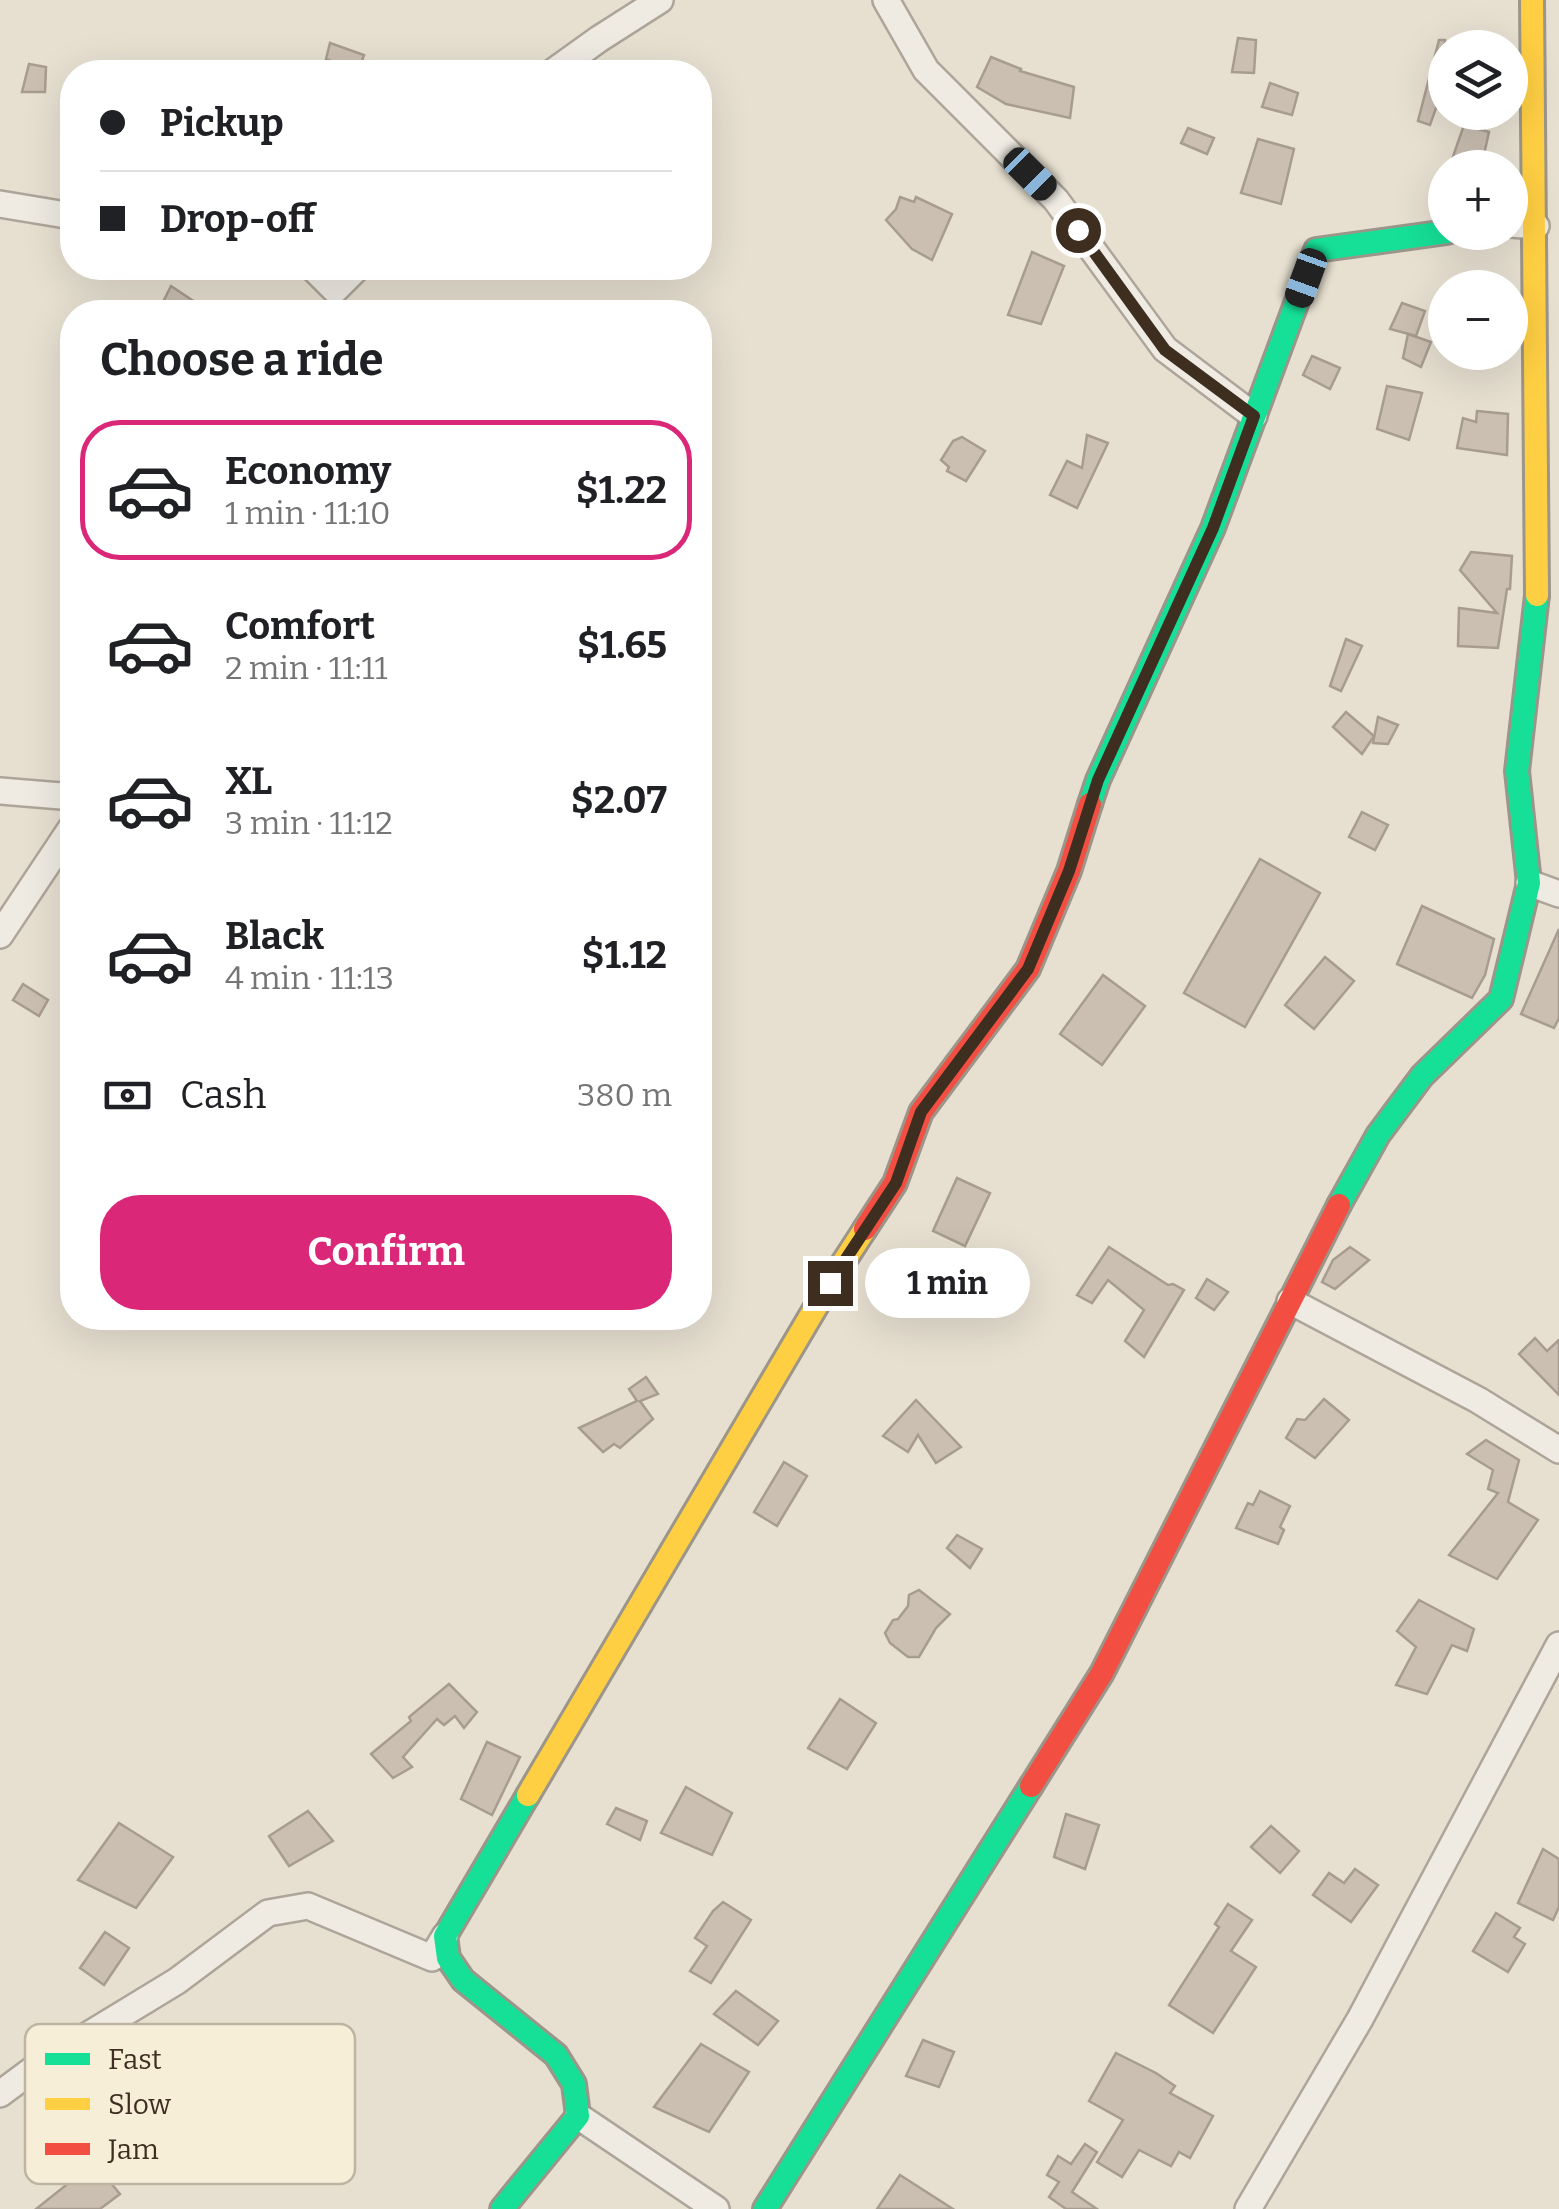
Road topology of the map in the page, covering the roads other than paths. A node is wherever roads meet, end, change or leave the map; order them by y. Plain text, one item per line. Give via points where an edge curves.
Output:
1 (660, 0) edge
2 (886, 0) edge
3 (1532, 0) edge
4 (572, 60) edge
5 (1526, 150) edge
6 (0, 204) edge
7 (60, 214) edge
8 (1428, 234) edge
9 (1524, 250) edge
10 (322, 280) edge
11 (337, 300) edge
12 (1254, 416) junction
13 (0, 791) edge
14 (60, 796) edge
15 (60, 846) edge
16 (1529, 883) junction
17 (1559, 894) edge
18 (0, 935) edge
19 (1290, 1302) junction
20 (1559, 1450) edge
21 (1559, 1646) edge
22 (445, 1936) junction
23 (106, 2024) edge
24 (25, 2075) edge
25 (0, 2094) edge
26 (578, 2116) junction
27 (502, 2209) edge
28 (716, 2209) edge
29 (765, 2209) edge
30 (1248, 2209) edge

1 - 4 street
2 - 12 street via 926,70 1056,200 1165,350
3 - 5 street
6 - 7 street
8 - 12 street via 1316,250
9 - 16 street via 1538,578 1517,770
10 - 11 street
12 - 22 street via 1213,528 1098,780 1028,969 921,1112 896,1183 830,1283
13 - 14 street
15 - 18 street
16 - 17 street
16 - 19 street via 1501,999 1422,1076 1378,1135
19 - 20 street
19 - 29 street via 1102,1674
21 - 30 street via 1360,2019
22 - 23 street via 432,1958 308,1906 268,1912
22 - 26 street via 448,1958 463,1980 556,2055 574,2084
24 - 25 street
26 - 27 street
26 - 28 street

